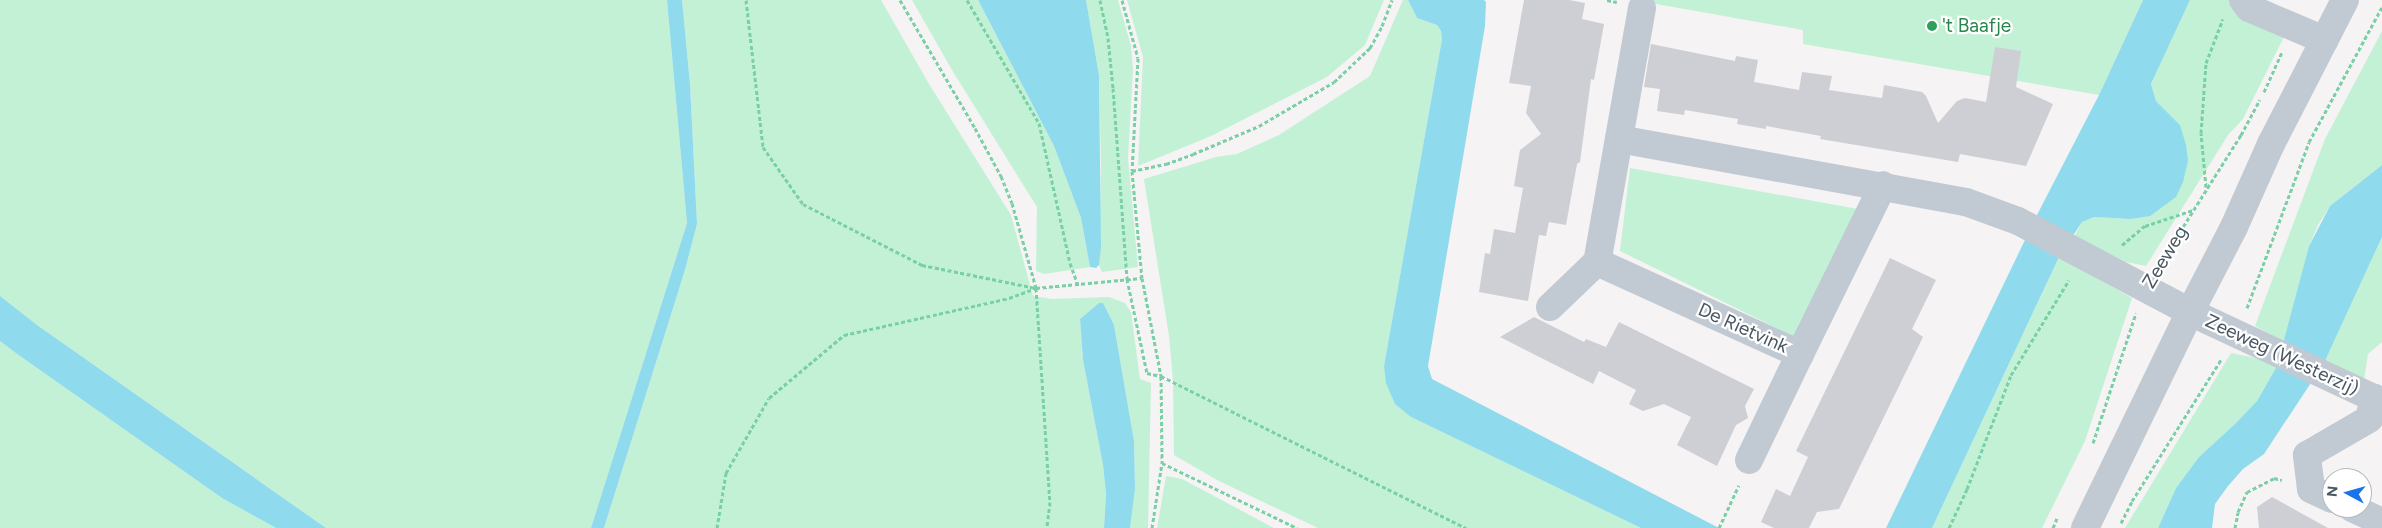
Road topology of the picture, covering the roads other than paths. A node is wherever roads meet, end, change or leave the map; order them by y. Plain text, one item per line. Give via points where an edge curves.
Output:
1 (2243, 0) edge
2 (2345, 0) edge
3 (1642, 8) dead end
4 (2324, 40) junction
5 (1619, 139) junction
6 (1883, 185) junction
7 (1597, 262) junction
8 (1550, 307) dead end
9 (2190, 312) junction
10 (1800, 354) junction
11 (2379, 398) edge
12 (1750, 460) road end
13 (2322, 494) edge
14 (2085, 528) edge

1 - 4 street via 2248,8
2 - 4 street
3 - 5 street
4 - 9 street
5 - 6 street
5 - 7 street
6 - 9 street via 1966,202 2028,227
6 - 10 street, De Rietvink
7 - 8 street
7 - 10 street, De Rietvink
9 - 11 street, Zeeweg (Westerzij)
9 - 14 street
10 - 12 street
11 - 13 street via 2369,419 2307,455

